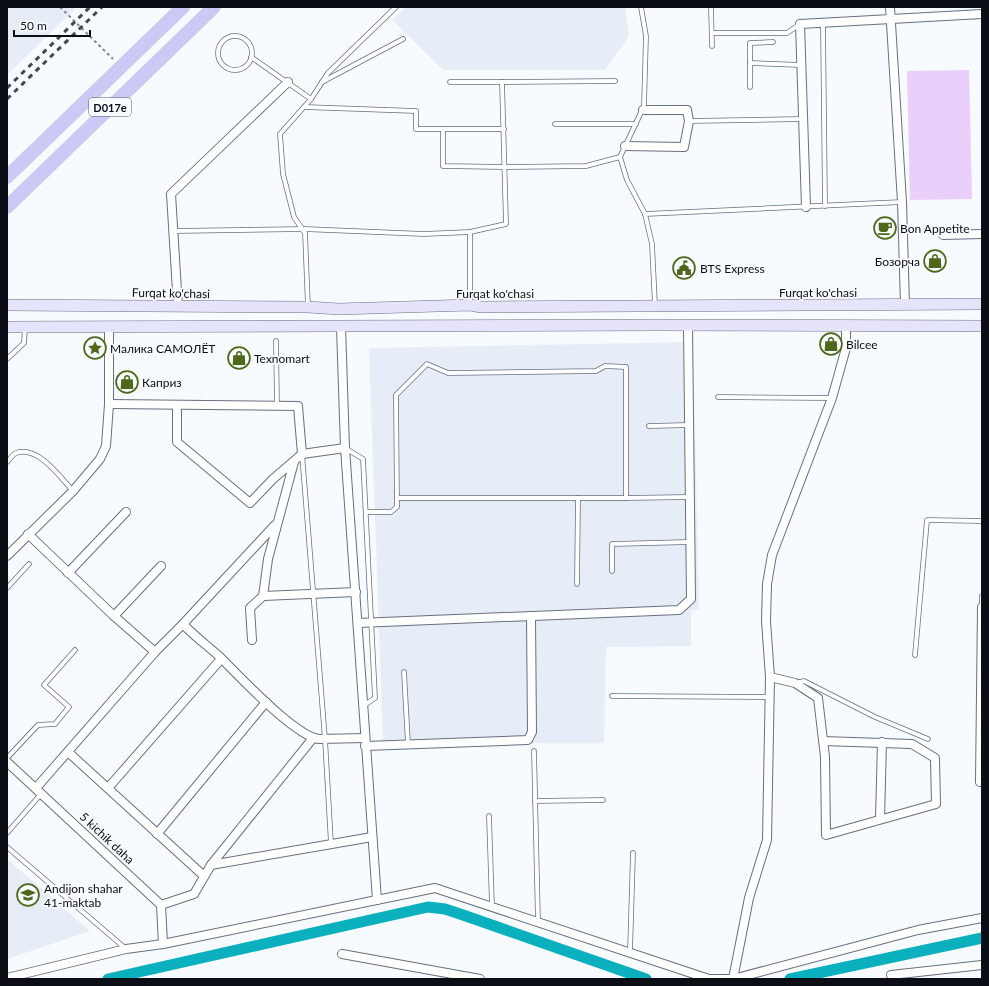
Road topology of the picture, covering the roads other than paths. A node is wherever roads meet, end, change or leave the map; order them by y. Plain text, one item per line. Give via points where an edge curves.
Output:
1 (183, 7) edge
2 (214, 7) edge
3 (396, 7) edge
4 (641, 7) edge
5 (711, 7) edge
6 (890, 7) edge
7 (982, 14) edge
8 (890, 19) junction
9 (800, 24) junction
10 (823, 24) junction
11 (712, 33) junction
12 (403, 38) dead end
13 (773, 42) dead end
14 (712, 46) dead end
15 (251, 57) junction
16 (750, 63) junction
17 (801, 65) junction
18 (615, 81) dead end
19 (288, 82) junction
20 (322, 82) junction
21 (450, 82) dead end
22 (502, 82) junction
23 (750, 87) dead end
24 (311, 98) junction
25 (304, 107) junction
26 (643, 110) junction
27 (802, 120) junction
28 (689, 121) junction
29 (555, 124) dead end
30 (636, 124) junction
31 (504, 129) junction
32 (443, 130) junction
33 (626, 146) junction
34 (620, 157) junction
35 (504, 168) junction
36 (7, 177) edge
37 (902, 202) junction
38 (7, 206) edge
39 (825, 206) junction
40 (806, 207) junction
41 (645, 214) junction
42 (304, 229) junction
43 (173, 231) junction
44 (470, 232) junction
45 (982, 234) edge
46 (943, 235) dead end
47 (982, 304) edge
48 (7, 305) edge
49 (470, 305) junction
50 (655, 305) junction
51 (905, 305) junction
52 (178, 307) junction
53 (308, 307) junction
54 (688, 325) junction
55 (846, 325) junction
56 (109, 326) junction
57 (982, 326) edge
58 (7, 327) edge
59 (25, 327) junction
60 (341, 327) junction
61 (276, 341) dead end
62 (7, 359) edge
63 (718, 398) dead end
64 (832, 398) junction
65 (109, 404) junction
66 (177, 406) junction
67 (277, 406) junction
68 (689, 424) junction
69 (649, 426) dead end
70 (345, 448) junction
71 (302, 454) junction
72 (294, 461) junction
73 (7, 462) edge
74 (73, 491) junction
75 (690, 496) junction
76 (397, 498) junction
77 (578, 498) junction
78 (626, 498) junction
79 (126, 512) dead end
80 (366, 512) junction
81 (982, 521) edge
82 (276, 524) junction
83 (28, 534) junction
84 (690, 542) junction
85 (7, 556) edge
86 (29, 564) dead end
87 (161, 566) dead end
88 (612, 571) dead end
89 (68, 573) junction
90 (577, 584) dead end
91 (7, 588) edge
92 (356, 592) junction
93 (312, 594) junction
94 (263, 596) junction
95 (982, 596) edge
96 (982, 607) edge
97 (114, 616) junction
98 (531, 616) junction
99 (371, 622) junction
100 (358, 623) junction
101 (183, 624) junction
102 (252, 640) dead end
103 (76, 650) dead end
104 (155, 652) junction
105 (915, 655) dead end
106 (221, 659) junction
107 (404, 672) dead end
108 (770, 677) junction
109 (795, 683) junction
110 (981, 693) edge
111 (612, 696) dead end
112 (770, 698) junction
113 (266, 702) junction
114 (363, 706) junction
115 (313, 738) junction
116 (325, 739) junction
117 (928, 739) dead end
118 (823, 741) junction
119 (365, 742) junction
120 (882, 742) junction
121 (408, 744) junction
122 (534, 751) dead end
123 (68, 752) junction
124 (7, 758) edge
125 (7, 762) edge
126 (982, 782) edge
127 (108, 788) junction
128 (39, 791) junction
129 (603, 800) dead end
130 (535, 801) junction
131 (489, 816) dead end
132 (880, 820) junction
133 (7, 832) edge
134 (157, 834) junction
135 (372, 837) junction
136 (331, 844) junction
137 (7, 846) edge
138 (633, 853) dead end
139 (211, 865) junction
140 (204, 876) junction
141 (377, 900) junction
142 (161, 905) junction
143 (492, 907) junction
144 (982, 918) edge
145 (538, 922) junction
146 (163, 944) junction
147 (126, 949) junction
148 (630, 951) junction
149 (342, 954) dead end
150 (982, 965) edge
151 (890, 975) dead end
152 (7, 978) edge
153 (480, 979) edge
154 (733, 979) edge

1 - 36 main road, D017e
2 - 38 main road, D017e
3 - 20 lane via 328,73
4 - 26 lane via 646,36
5 - 11 lane
6 - 8 street
7 - 8 street
8 - 10 street
8 - 37 street
9 - 10 street
9 - 11 lane via 787,33
9 - 17 street
10 - 39 lane
11 - 14 lane
12 - 20 lane
13 - 16 lane via 750,43
15 - 15 lane via 247,41 237,36 222,41 218,51 224,66 234,70 245,66
15 - 19 lane
16 - 17 lane
16 - 23 lane
17 - 27 street
18 - 22 lane
19 - 24 lane
19 - 43 street via 171,194
20 - 24 lane
21 - 22 lane
22 - 31 lane
24 - 25 lane
25 - 32 lane via 416,111 416,129
25 - 42 lane via 280,134 283,174 294,217
26 - 28 street via 687,110
26 - 30 lane
27 - 28 lane
27 - 40 street
28 - 33 street via 684,146
29 - 30 lane
30 - 33 lane
31 - 32 lane
31 - 35 lane
32 - 35 lane via 443,166
33 - 34 lane
34 - 35 lane via 586,166
34 - 41 lane via 627,180
35 - 44 lane via 506,224
37 - 39 lane
37 - 51 street
39 - 40 lane
40 - 41 lane
41 - 50 lane via 652,244
42 - 43 lane
42 - 44 lane via 424,234
42 - 53 lane
43 - 52 street
44 - 49 lane
45 - 46 street
47 - 51 main road, Furqat ko'chasi
48 - 52 main road, Furqat ko'chasi
49 - 50 main road, Furqat ko'chasi
49 - 53 main road, Furqat ko'chasi via 339,309
50 - 51 main road, Furqat ko'chasi
52 - 53 main road, Furqat ko'chasi
54 - 55 main road
54 - 60 main road
54 - 68 street
55 - 57 main road
55 - 64 street via 846,348
56 - 59 main road
56 - 60 main road
56 - 65 street
58 - 59 main road
59 - 62 lane via 24,343
60 - 70 street
61 - 67 lane
63 - 64 lane
64 - 108 street via 772,555 767,584 766,621
65 - 66 street
65 - 74 street via 106,446 100,459
66 - 67 street
66 - 72 street via 177,442 250,503
67 - 71 street via 298,406
68 - 69 lane
68 - 75 street
70 - 71 street
70 - 80 lane via 363,458
70 - 92 street
71 - 72 street
71 - 93 lane
72 - 82 street
73 - 74 lane via 16,453 28,452 38,455
74 - 83 street
75 - 78 lane
75 - 84 street
76 - 77 lane
76 - 78 lane via 396,395 427,364 448,374 596,371 605,366 626,367
76 - 80 lane via 397,507 391,512
77 - 78 lane
77 - 90 lane
79 - 89 street
80 - 99 lane
81 - 105 lane via 927,520
82 - 94 street
82 - 101 street
83 - 85 street
83 - 89 street
84 - 88 lane via 612,544
84 - 98 street via 691,599 679,610
86 - 91 lane
87 - 97 street
89 - 97 street
92 - 93 street
92 - 100 street
93 - 94 street
93 - 116 lane
94 - 102 street via 250,608
95 - 96 lane
96 - 110 street
97 - 104 street
98 - 99 street
98 - 121 street via 532,732 528,740
99 - 100 street
99 - 114 lane via 375,698
100 - 114 street
101 - 104 street
101 - 106 street
103 - 124 lane via 44,685 69,707 55,724 38,725
104 - 123 street
106 - 113 street
106 - 127 street
107 - 121 lane
108 - 109 street
108 - 112 street
109 - 117 lane via 804,681 875,717
109 - 118 street via 818,698
110 - 126 street
111 - 112 lane
112 - 154 street via 767,840 748,898
113 - 115 street
113 - 134 street
114 - 119 street
115 - 116 street
115 - 139 street
116 - 119 street
116 - 136 lane
118 - 120 street
118 - 132 street via 826,835
119 - 121 street
119 - 135 street
120 - 132 street
120 - 132 street via 912,744 935,758 936,804
122 - 130 lane
123 - 127 street
123 - 128 street
125 - 128 street, 5 kichik daha
127 - 134 street
128 - 133 lane
128 - 142 street, 5 kichik daha
129 - 130 lane
130 - 145 lane
131 - 143 lane
134 - 140 street
135 - 136 street
135 - 141 street
136 - 139 street
137 - 147 lane
138 - 148 lane
139 - 140 street
140 - 142 street via 194,894
141 - 143 street via 435,888
141 - 146 street
142 - 146 street
143 - 145 street
144 - 154 street via 918,930
145 - 148 street
146 - 147 street
147 - 152 street
148 - 154 street via 709,978
149 - 153 street
150 - 151 street

